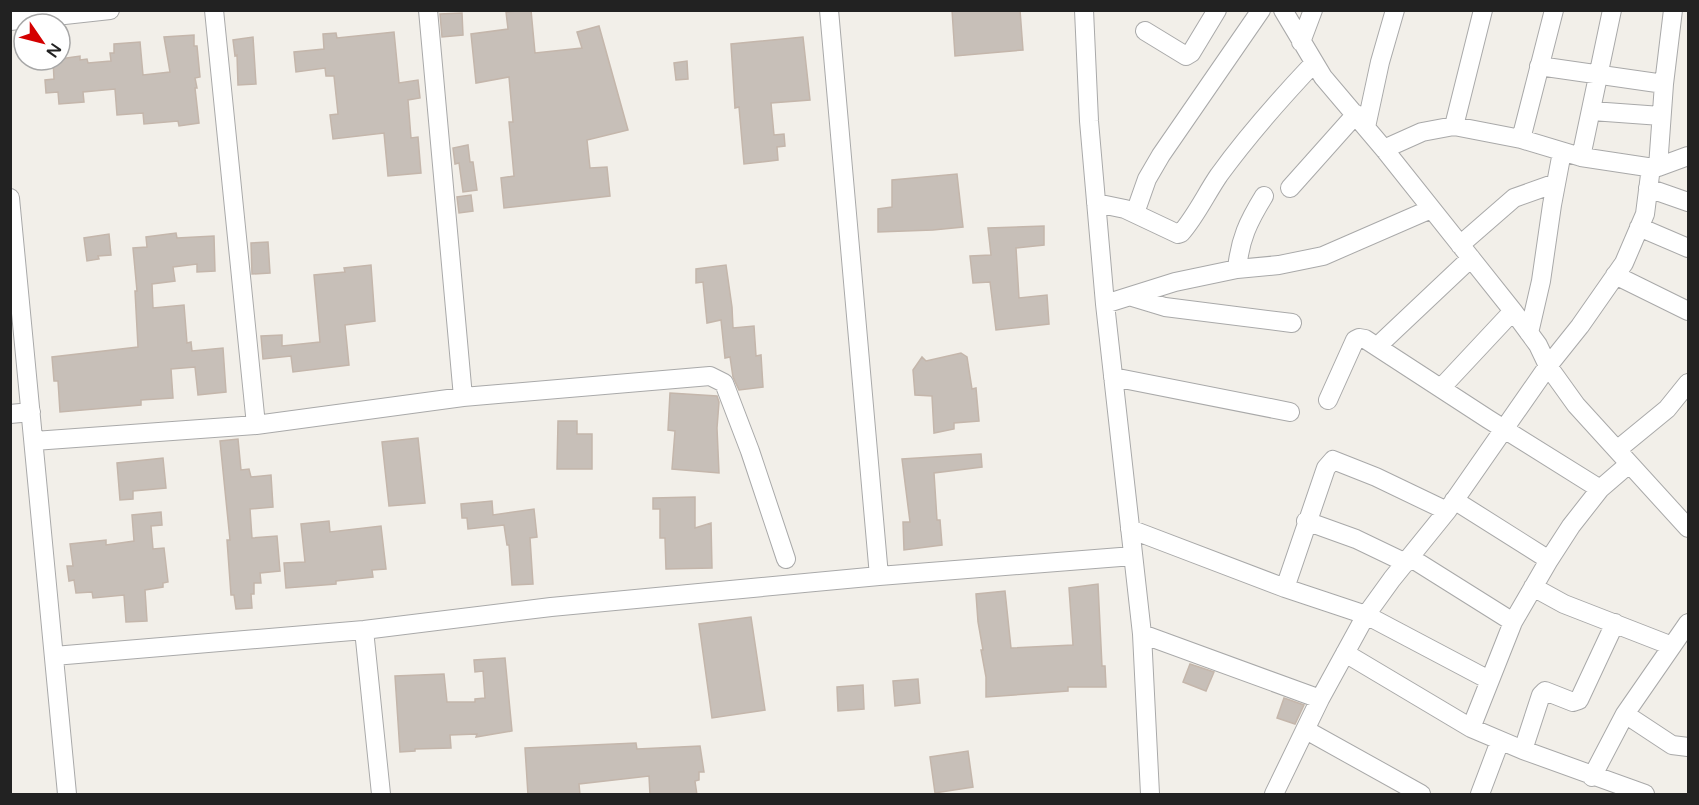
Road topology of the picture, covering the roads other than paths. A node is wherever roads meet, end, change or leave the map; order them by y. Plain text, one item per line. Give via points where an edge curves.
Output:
1 (110, 10) edge
2 (214, 10) edge
3 (428, 10) edge
4 (829, 10) edge
5 (1084, 10) edge
6 (1217, 10) edge
7 (1261, 10) edge
8 (1283, 10) edge
9 (1313, 10) edge
10 (1395, 10) edge
11 (1483, 10) edge
12 (1554, 10) edge
13 (1612, 10) edge
14 (1673, 10) edge
15 (10, 21) edge
16 (1145, 31) dead end
17 (1301, 42) junction
18 (1314, 63) junction
19 (1539, 66) junction
20 (1599, 76) junction
21 (1664, 84) junction
22 (1592, 111) junction
23 (1661, 116) junction
24 (1361, 121) junction
25 (1454, 126) junction
26 (1521, 139) junction
27 (1384, 148) junction
28 (1562, 153) junction
29 (1689, 156) edge
30 (1581, 157) junction
31 (1654, 167) junction
32 (1556, 183) junction
33 (1290, 188) dead end
34 (1648, 188) junction
35 (1264, 196) dead end
36 (10, 198) edge
37 (1689, 202) edge
38 (1096, 203) junction
39 (1431, 209) junction
40 (1135, 213) junction
41 (1639, 227) junction
42 (1689, 248) edge
43 (1466, 252) junction
44 (1237, 269) junction
45 (1616, 275) junction
46 (1132, 297) junction
47 (1105, 304) junction
48 (1513, 311) junction
49 (1689, 311) edge
50 (1292, 323) dead end
51 (1529, 333) junction
52 (1378, 347) junction
53 (1548, 366) junction
54 (1113, 377) junction
55 (1689, 383) edge
56 (1441, 388) junction
57 (462, 397) junction
58 (1683, 399) edge
59 (1328, 400) dead end
60 (31, 412) junction
61 (1290, 412) dead end
62 (10, 414) edge
63 (256, 425) junction
64 (1504, 429) junction
65 (34, 441) junction
66 (1623, 457) junction
67 (1600, 489) junction
68 (1451, 506) junction
69 (1306, 521) junction
70 (1687, 521) edge
71 (1130, 529) junction
72 (1133, 556) junction
73 (786, 559) dead end
74 (1549, 560) junction
75 (1408, 561) junction
76 (879, 576) junction
77 (1533, 586) junction
78 (1285, 588) junction
79 (1366, 615) junction
80 (1513, 622) junction
81 (1615, 623) junction
82 (1689, 623) edge
83 (364, 630) junction
84 (1142, 634) junction
85 (1672, 646) junction
86 (1345, 653) junction
87 (54, 656) junction
88 (1489, 680) junction
89 (1320, 699) junction
90 (1625, 714) junction
91 (1471, 728) junction
92 (1306, 730) junction
93 (1500, 741) junction
94 (1689, 747) edge
95 (1523, 750) junction
96 (1592, 777) junction
97 (67, 795) edge
98 (381, 795) edge
99 (1150, 795) edge
100 (1274, 795) edge
101 (1421, 795) edge
102 (1480, 795) edge
103 (1645, 795) edge

1 - 15 street
2 - 63 street
3 - 57 street
4 - 76 street
5 - 38 street
6 - 16 street via 1186,56
7 - 40 street via 1161,155
8 - 17 street
9 - 17 street
10 - 24 street
11 - 25 street
12 - 19 street
13 - 20 street
14 - 21 street
17 - 18 street
18 - 24 street
18 - 40 street via 1246,138 1181,233
19 - 20 street
19 - 26 street
20 - 21 street
20 - 22 street
21 - 23 street
22 - 23 street
22 - 30 street
23 - 31 street
24 - 27 street
24 - 33 street
25 - 26 street
25 - 27 street via 1422,132
26 - 28 street
27 - 39 street
28 - 30 street
28 - 32 street
29 - 31 street
30 - 31 street
31 - 34 street
32 - 43 street via 1514,198
32 - 51 street
34 - 37 street
34 - 41 street
35 - 44 street via 1246,227
36 - 60 street
38 - 40 street
38 - 47 street
39 - 43 street
39 - 44 street via 1323,256
41 - 42 street
41 - 45 street
43 - 48 street
43 - 52 street
44 - 46 street via 1175,282
45 - 49 street
45 - 53 street
46 - 47 street
46 - 50 street via 1165,307
47 - 54 street
48 - 51 street
48 - 56 street
51 - 53 street
52 - 56 street
52 - 59 street via 1365,339 1355,340
53 - 64 street
53 - 66 street via 1575,405
54 - 61 street
54 - 71 street
55 - 58 street
56 - 64 street
57 - 63 street
57 - 73 street via 710,376 718,379 724,383
58 - 66 street via 1668,409
60 - 62 street
60 - 65 street
63 - 65 street
64 - 67 street
64 - 68 street
65 - 87 street
66 - 67 street
66 - 70 street
67 - 74 street
68 - 69 street via 1333,460 1326,468
68 - 74 street
68 - 75 street
69 - 75 street
69 - 78 street
71 - 72 street
71 - 78 street
72 - 76 street
72 - 84 street
74 - 77 street
75 - 79 street
75 - 80 street
76 - 83 street via 551,607
77 - 80 street
77 - 81 street via 1564,604
78 - 79 street
79 - 86 street
79 - 88 street
80 - 88 street
81 - 85 street
81 - 95 street via 1579,700 1573,702 1545,691 1541,695
82 - 85 street
83 - 87 street
83 - 98 street
84 - 89 street
84 - 99 street
85 - 90 street
86 - 89 street
86 - 91 street
87 - 97 street
88 - 91 street
89 - 92 street
90 - 94 street via 1672,745
90 - 96 street
91 - 93 street
92 - 100 street
92 - 101 street
93 - 95 street
93 - 102 street
95 - 96 street
96 - 103 street

